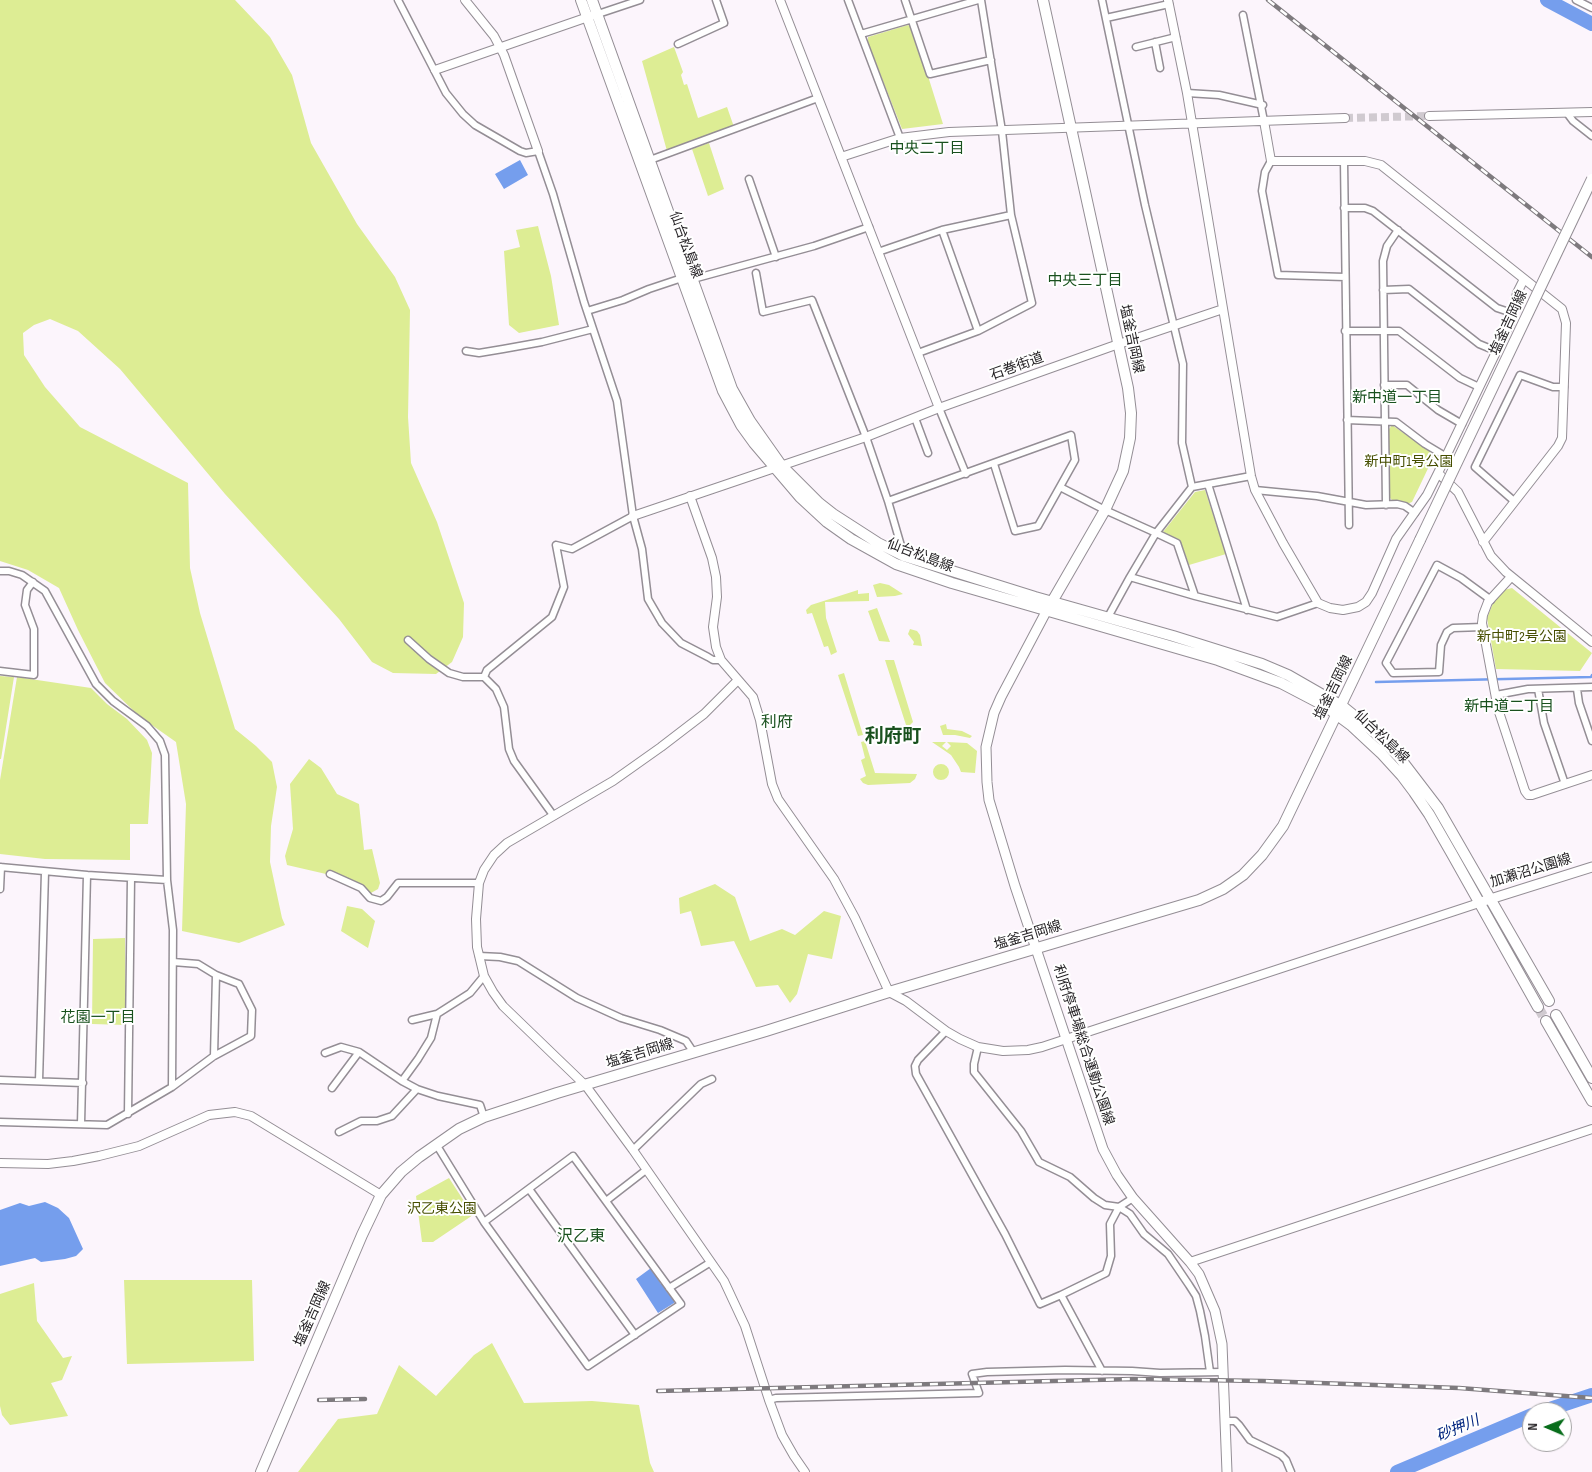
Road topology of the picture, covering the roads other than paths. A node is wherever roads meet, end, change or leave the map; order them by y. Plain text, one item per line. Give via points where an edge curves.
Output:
1 (398, 0) edge
2 (465, 0) edge
3 (581, 0) edge
4 (592, 0) edge
5 (640, 0) edge
6 (716, 0) edge
7 (780, 0) edge
8 (848, 0) edge
9 (905, 0) edge
10 (980, 0) edge
11 (1043, 0) edge
12 (1102, 0) edge
13 (1576, 0) edge
14 (1168, 2) edge
15 (1592, 8) edge
16 (1244, 15) dead end
17 (593, 16) junction
18 (1106, 18) junction
19 (913, 20) junction
20 (861, 34) junction
21 (1176, 37) junction
22 (1155, 42) junction
23 (678, 44) dead end
24 (1136, 47) dead end
25 (501, 48) junction
26 (991, 60) junction
27 (1160, 68) dead end
28 (435, 70) junction
29 (1188, 93) junction
30 (818, 98) junction
31 (1262, 105) junction
32 (1592, 112) edge
33 (1567, 113) junction
34 (1429, 116) tunnel mouth
35 (1345, 118) tunnel mouth
36 (1264, 121) junction
37 (1192, 123) junction
38 (1129, 126) junction
39 (1071, 128) junction
40 (1002, 131) junction
41 (1592, 136) edge
42 (900, 138) junction
43 (538, 151) junction
44 (841, 157) junction
45 (650, 160) junction
46 (1271, 161) junction
47 (1344, 161) junction
48 (749, 179) dead end
49 (1592, 179) edge
50 (1344, 208) junction
51 (1010, 215) junction
52 (868, 228) junction
53 (942, 230) junction
54 (1398, 230) junction
55 (878, 252) junction
56 (776, 257) junction
57 (756, 273) dead end
58 (1344, 277) junction
59 (682, 278) junction
60 (693, 279) junction
61 (1524, 279) junction
62 (1383, 290) junction
63 (1223, 309) junction
64 (587, 311) junction
65 (1512, 313) junction
66 (1174, 324) junction
67 (593, 329) junction
68 (1384, 330) junction
69 (978, 331) junction
70 (1345, 331) junction
71 (1118, 344) junction
72 (466, 351) dead end
73 (1496, 351) junction
74 (918, 353) junction
75 (1384, 385) junction
76 (1479, 387) junction
77 (1564, 387) junction
78 (939, 408) junction
79 (915, 418) junction
80 (1347, 420) junction
81 (1385, 421) junction
82 (1462, 424) junction
83 (866, 437) junction
84 (928, 453) dead end
85 (1445, 456) junction
86 (994, 464) junction
87 (777, 466) junction
88 (1438, 473) junction
89 (966, 474) junction
90 (1251, 476) junction
91 (1208, 484) junction
92 (1192, 487) junction
93 (1060, 488) junction
94 (1256, 490) junction
95 (690, 496) junction
96 (888, 501) junction
97 (1348, 501) junction
98 (1514, 501) junction
99 (1386, 505) junction
100 (1105, 510) junction
101 (1415, 513) junction
102 (633, 516) junction
103 (1348, 525) dead end
104 (1156, 533) junction
105 (1482, 542) junction
106 (904, 556) junction
107 (0, 571) edge
108 (1511, 576) junction
109 (1130, 578) junction
110 (33, 582) junction
111 (1195, 596) junction
112 (1491, 600) junction
113 (1318, 602) junction
114 (1049, 606) junction
115 (1247, 610) junction
116 (1108, 617) junction
117 (1483, 627) junction
118 (408, 640) dead end
119 (1592, 642) edge
120 (722, 660) junction
121 (0, 671) edge
122 (484, 677) junction
123 (738, 680) junction
124 (1592, 687) edge
125 (1538, 689) junction
126 (1577, 689) junction
127 (1496, 695) junction
128 (1339, 710) junction
129 (1591, 732) edge
130 (1592, 741) edge
131 (1592, 775) edge
132 (1564, 784) junction
133 (553, 815) junction
134 (0, 867) edge
135 (1592, 867) edge
136 (45, 872) junction
137 (330, 874) dead end
138 (87, 876) junction
139 (131, 878) junction
140 (167, 880) junction
141 (479, 883) junction
142 (0, 889) edge
143 (1490, 899) junction
144 (1479, 902) junction
145 (1036, 949) junction
146 (478, 956) junction
147 (173, 962) junction
148 (216, 975) junction
149 (484, 976) junction
150 (889, 992) junction
151 (1549, 1001) tunnel mouth
152 (1538, 1007) tunnel mouth
153 (437, 1014) junction
154 (1556, 1015) tunnel mouth
155 (412, 1020) dead end
156 (1546, 1021) tunnel mouth
157 (946, 1031) junction
158 (1066, 1040) junction
159 (978, 1047) junction
160 (359, 1052) junction
161 (694, 1052) junction
162 (325, 1053) dead end
163 (214, 1056) junction
164 (1592, 1078) edge
165 (712, 1079) dead end
166 (0, 1080) edge
167 (402, 1081) junction
168 (39, 1082) junction
169 (83, 1083) junction
170 (586, 1086) junction
171 (172, 1087) junction
172 (332, 1088) dead end
173 (417, 1089) junction
174 (1592, 1101) edge
175 (128, 1114) junction
176 (484, 1117) junction
177 (0, 1122) edge
178 (81, 1124) junction
179 (1592, 1129) edge
180 (340, 1132) dead end
181 (436, 1144) junction
182 (633, 1150) junction
183 (0, 1163) edge
184 (646, 1170) junction
185 (529, 1188) junction
186 (381, 1195) junction
187 (1133, 1198) junction
188 (606, 1202) junction
189 (1118, 1206) junction
190 (484, 1222) junction
191 (711, 1262) junction
192 (1190, 1262) junction
193 (669, 1288) junction
194 (1061, 1295) junction
195 (635, 1335) junction
196 (1102, 1371) junction
197 (1210, 1372) junction
198 (1223, 1372) junction
199 (769, 1400) junction
200 (1225, 1421) junction
201 (261, 1472) edge
202 (805, 1472) edge
203 (1227, 1472) edge
204 (1291, 1472) edge

1 - 28 street
2 - 25 street
3 - 17 main road, 仙台松島線
4 - 17 main road, 仙台松島線
5 - 17 street
6 - 23 street via 724,24
7 - 30 street
8 - 20 street
9 - 19 street
10 - 19 street
10 - 26 street
11 - 39 main road, 塩釜吉岡線
12 - 18 street
13 - 15 street
14 - 18 street
14 - 21 street
16 - 31 street
17 - 25 street
17 - 45 main road, 仙台松島線
17 - 59 main road, 仙台松島線
18 - 38 street
19 - 20 street
19 - 26 street via 930,74
20 - 42 street
21 - 22 street
21 - 29 street
22 - 24 street
22 - 27 street
25 - 28 street
25 - 43 street
26 - 40 street
28 - 43 street via 454,104 475,125 526,154
29 - 31 street via 1219,95
29 - 37 street
30 - 44 street
30 - 45 street
31 - 36 street
32 - 33 street
33 - 34 street
33 - 41 street
35 - 36 street
36 - 37 street
36 - 46 street
37 - 38 street
37 - 63 street
38 - 39 street
38 - 66 street
39 - 40 street
39 - 71 main road, 塩釜吉岡線
40 - 42 street via 949,132
40 - 51 street
42 - 44 street
43 - 64 street
44 - 52 street
45 - 60 main road, 仙台松島線
46 - 47 street
46 - 58 street via 1264,172 1262,191 1278,275
47 - 50 street
47 - 61 street via 1381,165
48 - 56 street
49 - 128 main road, 塩釜吉岡線, bridge
50 - 54 street via 1373,211
50 - 58 street
51 - 53 street
51 - 69 street via 1032,302
52 - 55 street
52 - 56 street
53 - 55 street
53 - 69 street
54 - 62 street via 1384,252
54 - 65 street via 1496,308
55 - 74 street
56 - 60 street
57 - 83 street via 763,312 812,300
58 - 70 street
59 - 64 street
59 - 87 main road, 仙台松島線 via 723,391 741,425
60 - 87 main road, 仙台松島線 via 732,389
61 - 65 street
61 - 77 street via 1558,305 1565,315
62 - 68 street
62 - 73 street via 1409,289 1479,344
63 - 66 street, 石巻街道
63 - 90 street
64 - 67 street
65 - 73 street
66 - 71 street, 石巻街道
66 - 92 street via 1183,364 1182,443
67 - 72 street via 503,349 479,353
67 - 102 street via 617,400
68 - 70 street
68 - 75 street
68 - 76 street via 1399,331 1460,378
69 - 74 street
70 - 80 street
71 - 78 street, 石巻街道
71 - 100 main road, 塩釜吉岡線 via 1129,397 1130,438 1123,471
73 - 76 street
74 - 78 street
75 - 81 street
75 - 82 street via 1407,385
76 - 82 street
77 - 98 street via 1562,438
77 - 98 street via 1553,387 1520,375 1475,467
78 - 79 street, 石巻街道
78 - 89 street
79 - 83 street, 石巻街道
79 - 84 street
80 - 81 street
80 - 97 street
81 - 85 street via 1396,422
81 - 99 street
82 - 85 street
83 - 87 street, 石巻街道
83 - 96 street
85 - 88 street
86 - 89 street
86 - 93 street via 1015,532 1038,526
86 - 93 street via 1071,435 1075,460
87 - 95 street, 石巻街道
87 - 106 main road, 仙台松島線 via 833,514
87 - 114 main road, 仙台松島線 via 800,498 827,522 874,553 924,575
88 - 101 street
88 - 105 street via 1458,492
89 - 96 street
90 - 91 street
90 - 94 street
91 - 92 street
91 - 115 street
92 - 104 street
93 - 100 street
94 - 97 street
94 - 113 street
95 - 102 street, 石巻街道
95 - 120 street via 716,577 713,627
96 - 106 street
97 - 99 street
97 - 103 street
98 - 105 street
99 - 101 street via 1405,506
100 - 104 street
100 - 114 main road, 塩釜吉岡線
101 - 113 street via 1396,539 1366,602 1343,610
102 - 120 street via 642,549 648,599 655,612 681,643 708,658
102 - 122 street via 572,549 556,545 564,587 552,618 486,670
104 - 109 street
104 - 111 street via 1177,543
105 - 108 street
106 - 114 main road, 仙台松島線
107 - 110 street via 22,575
108 - 112 street
108 - 119 street
109 - 111 street
109 - 116 street
110 - 121 street via 27,590 25,605 34,629 34,675
110 - 140 street via 45,591 96,684 147,726 160,741 165,755
111 - 115 street
112 - 117 street via 1483,615
112 - 117 street via 1436,564 1386,664 1393,673 1439,672 1441,645 1447,632 1452,628
113 - 115 street via 1277,617
114 - 116 main road, 仙台松島線
114 - 128 main road, 仙台松島線 via 1249,671
114 - 145 main road, 利府停車場総合運動公園線 via 1001,697 989,731 986,756 992,810
116 - 128 main road, 仙台松島線 via 1262,664 1288,675
117 - 127 street
118 - 122 street via 449,673
120 - 123 street
122 - 133 street via 496,689 504,707 509,749 514,761
123 - 133 street via 704,714 661,747 613,781
123 - 150 street via 757,708 778,799 834,879
124 - 126 street
125 - 126 street
125 - 127 street
125 - 132 street via 1544,723
126 - 129 street
127 - 132 street via 1526,793 1532,795
128 - 143 main road, 仙台松島線 via 1374,732 1420,783
128 - 144 main road, 仙台松島線 via 1402,776
128 - 145 main road, 塩釜吉岡線 via 1283,826 1243,875 1199,900
129 - 130 street
131 - 132 street
133 - 141 street via 507,843 494,855
134 - 136 street
134 - 142 street
135 - 143 main road, 加瀬沼公園線
136 - 138 street
136 - 168 street
137 - 141 street via 381,901 398,884
138 - 139 street
138 - 169 street
139 - 140 street
139 - 175 street
140 - 147 street
141 - 146 street via 476,919
143 - 144 main road, 加瀬沼公園線
143 - 151 main road, 仙台松島線
144 - 152 main road, 仙台松島線
144 - 158 street
145 - 150 main road, 塩釜吉岡線
145 - 158 main road, 利府停車場総合運動公園線
146 - 149 street
146 - 161 street via 518,961 577,998 620,1018 686,1041
147 - 148 street via 198,964
147 - 171 street
148 - 163 street
148 - 163 street via 239,984 252,1010 252,1036
149 - 153 street via 470,994
149 - 170 street via 503,1006
150 - 157 street
150 - 161 main road, 塩釜吉岡線
153 - 155 street
153 - 167 street via 431,1038
154 - 164 main road
156 - 174 main road
157 - 159 street
157 - 194 street via 918,1060 916,1074 1040,1304
158 - 159 street via 1016,1051
158 - 187 main road, 利府停車場総合運動公園線 via 1103,1149
159 - 189 street via 974,1072 1021,1131 1039,1162 1070,1177 1105,1205
160 - 162 street via 341,1047
160 - 167 street
160 - 172 street
161 - 170 main road, 塩釜吉岡線
163 - 171 street
165 - 182 street via 701,1084
166 - 168 street
167 - 173 street
168 - 169 street
169 - 178 street
170 - 176 main road, 塩釜吉岡線
170 - 182 street
171 - 175 street
173 - 176 street via 480,1105
173 - 180 street via 392,1116 361,1122
175 - 178 street via 107,1125
176 - 181 main road, 塩釜吉岡線
177 - 178 street
179 - 192 street
181 - 186 main road, 塩釜吉岡線 via 401,1172
181 - 190 street
182 - 184 street
183 - 186 street via 48,1164 99,1156 139,1146 209,1115 234,1112 251,1116
184 - 188 street
184 - 191 street
185 - 188 street via 573,1156
185 - 190 street
185 - 195 street
186 - 201 main road, 塩釜吉岡線
187 - 189 street
187 - 192 main road, 利府停車場総合運動公園線
188 - 193 street
189 - 194 street via 1110,1224 1111,1256 1106,1273
189 - 197 street via 1130,1214 1144,1234 1168,1254 1196,1296 1206,1336
190 - 195 street via 588,1366
191 - 193 street
191 - 199 street via 724,1281 745,1326
192 - 198 main road, 利府停車場総合運動公園線 via 1199,1274 1215,1311
193 - 195 street via 681,1304
194 - 196 street
196 - 197 street
196 - 199 street via 972,1374 979,1393
197 - 198 street
198 - 200 main road, 利府停車場総合運動公園線
199 - 202 street via 782,1435
200 - 203 main road, 利府停車場総合運動公園線
200 - 204 street via 1235,1421 1250,1440 1281,1455

